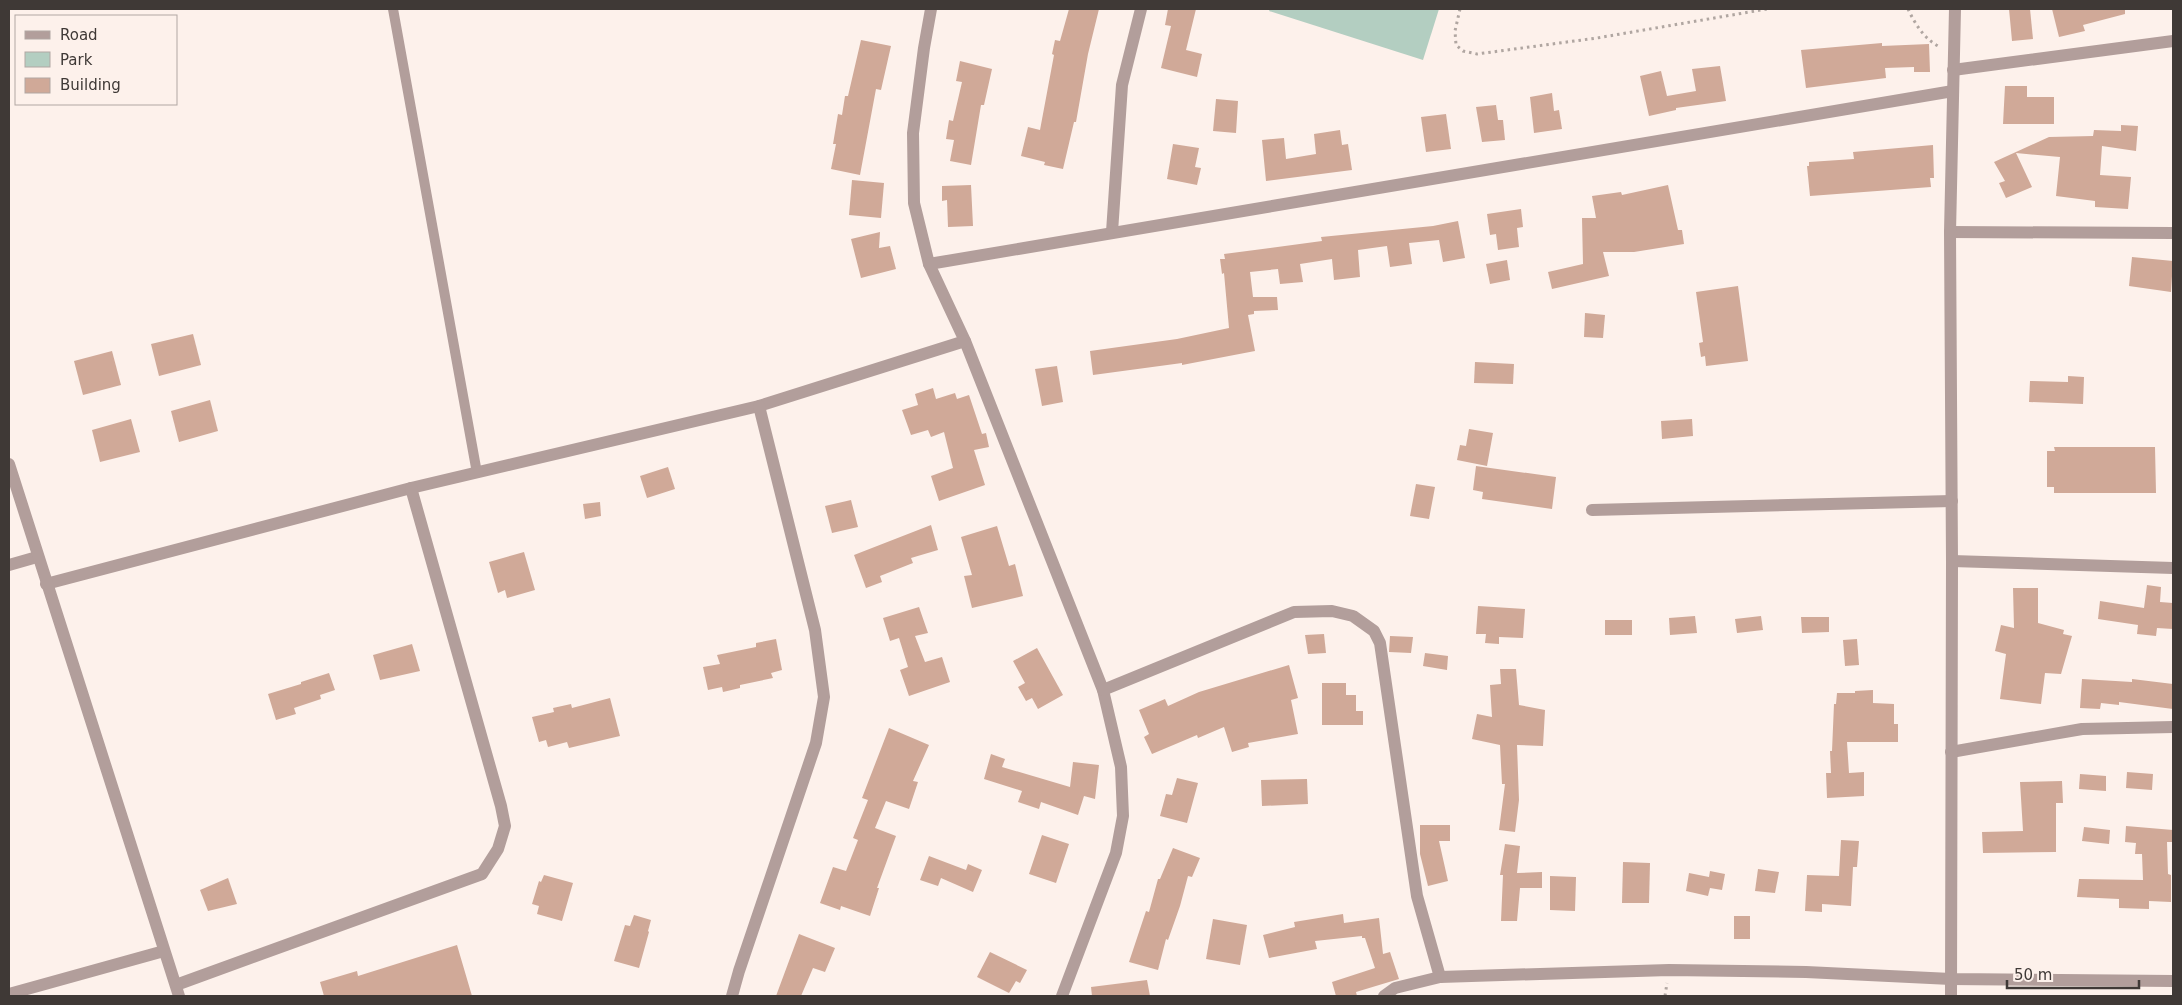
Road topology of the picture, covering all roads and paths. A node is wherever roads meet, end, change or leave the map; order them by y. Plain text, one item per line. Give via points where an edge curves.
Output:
1 (392, 9) edge
2 (931, 9) edge
3 (1141, 9) edge
4 (1460, 9) edge
5 (1768, 9) edge
6 (1908, 9) edge
7 (1955, 9) edge
8 (2173, 41) edge
9 (1954, 55) junction
10 (1953, 70) junction
11 (1952, 91) junction
12 (1112, 232) junction
13 (1950, 232) junction
14 (2173, 233) edge
15 (929, 264) junction
16 (965, 341) junction
17 (759, 406) junction
18 (9, 464) edge
19 (477, 473) junction
20 (411, 488) junction
21 (1952, 501) junction
22 (1592, 510) dead end
23 (37, 557) junction
24 (1952, 561) junction
25 (9, 565) edge
26 (2173, 568) edge
27 (46, 584) junction
28 (1103, 690) junction
29 (2173, 726) edge
30 (1951, 752) junction
31 (164, 951) junction
32 (1440, 977) junction
33 (1951, 979) junction
34 (2173, 981) edge
35 (177, 991) edge
36 (9, 994) edge
37 (732, 996) edge
38 (1062, 996) edge
39 (1384, 996) edge
40 (1952, 996) edge

1 - 19 lane
2 - 15 street via 913,133 914,203
3 - 12 street via 1122,85
4 - 5 path via 1455,31 1456,45 1463,51 1476,54 1597,38
6 - 9 path via 1916,24 1934,44
7 - 9 street
8 - 10 street
9 - 10 street
10 - 11 street
11 - 12 street
11 - 13 street
12 - 15 street
13 - 14 street
13 - 21 street
15 - 16 street
16 - 17 street
16 - 28 street
17 - 19 street
17 - 37 street via 815,630 824,697 816,743
18 - 23 street
19 - 20 street
20 - 27 street
20 - 35 street via 501,806 504,826 498,849 482,874
21 - 22 street
21 - 24 street
23 - 25 street
23 - 27 street
24 - 26 street
24 - 30 street
27 - 31 street
28 - 32 street via 1294,612 1346,614 1374,631 1380,643 1418,896
28 - 38 street via 1121,767 1123,816 1116,853
29 - 30 street via 2082,729
30 - 33 street
31 - 35 street
31 - 36 street
32 - 33 street via 1669,970
32 - 39 street via 1395,988
33 - 34 street
33 - 40 street

